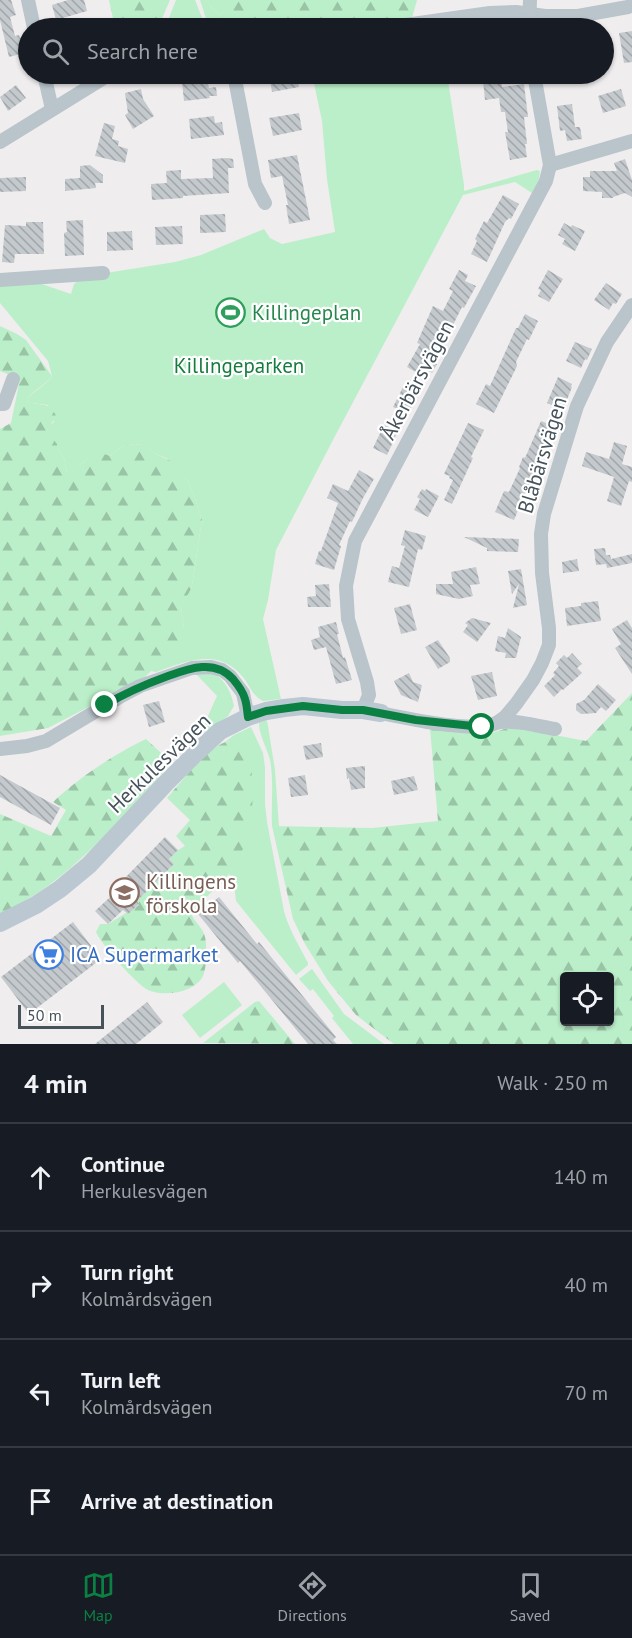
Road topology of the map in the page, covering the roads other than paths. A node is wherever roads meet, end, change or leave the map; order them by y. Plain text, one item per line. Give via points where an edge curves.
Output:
1 (28, 0) edge
2 (632, 5) edge
3 (529, 14) edge
4 (32, 18) edge
5 (455, 18) edge
6 (46, 84) edge
7 (93, 84) edge
8 (236, 84) edge
9 (536, 84) edge
10 (52, 109) junction
11 (632, 141) edge
12 (0, 142) edge
13 (550, 165) junction
14 (265, 203) dead end
15 (103, 273) dead end
16 (0, 280) edge
17 (632, 305) edge
18 (13, 379) dead end
19 (0, 404) edge
20 (372, 711) junction
21 (248, 717) junction
22 (498, 722) junction
23 (555, 729) dead end
24 (0, 749) edge
25 (0, 923) edge

1 - 4 street
2 - 3 street via 578,16
3 - 5 street via 490,13
6 - 10 street
7 - 10 street
8 - 14 street via 255,184
9 - 13 street, Åkerbärsvägen
10 - 12 street
11 - 13 street
13 - 20 street, Åkerbärsvägen via 539,196 355,541 346,586 348,620
15 - 16 street
17 - 22 street, Blåbärsvägen via 608,342 577,406 544,514 542,573 549,645 532,680 506,717
18 - 19 street via 4,404
20 - 21 street, Herkulesvägen via 303,706
20 - 22 street, Herkulesvägen via 454,725 482,727
21 - 24 street via 243,693 230,675 211,667 192,668 140,686 46,741
21 - 25 street, Herkulesvägen via 220,731 195,753 89,865 36,905
22 - 23 street, Herkulesvägen

